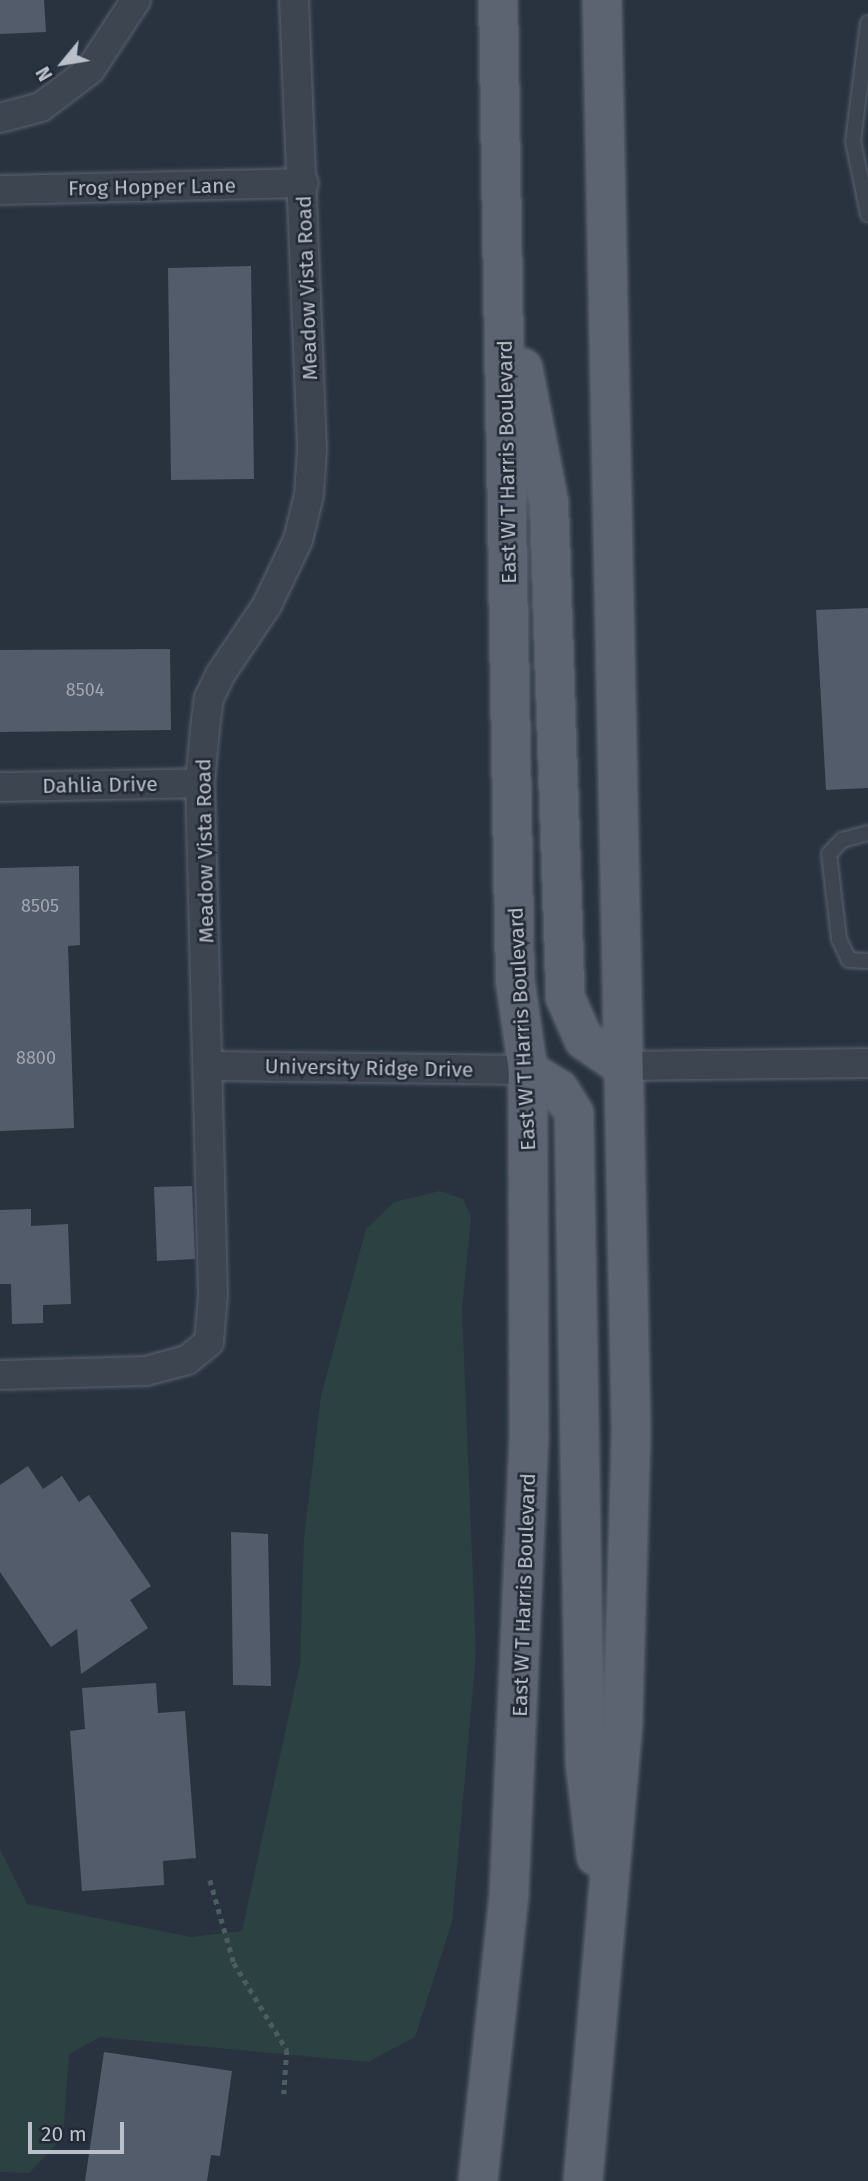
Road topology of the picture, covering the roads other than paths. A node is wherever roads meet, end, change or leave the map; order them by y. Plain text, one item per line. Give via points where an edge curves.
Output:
1 (136, 0) edge
2 (294, 0) edge
3 (498, 0) edge
4 (602, 0) edge
5 (868, 23) edge
6 (0, 118) edge
7 (304, 183) junction
8 (0, 190) edge
9 (868, 214) edge
10 (504, 267) junction
11 (201, 783) junction
12 (0, 787) edge
13 (868, 833) edge
14 (868, 961) edge
15 (868, 1063) edge
16 (209, 1066) junction
17 (622, 1066) junction
18 (528, 1070) junction
19 (0, 1376) edge
20 (607, 1946) junction
21 (478, 2181) edge
22 (583, 2181) edge

1 - 6 street via 90,70 41,107
2 - 7 street, Meadow Vista Road
3 - 10 main road, East W T Harris Boulevard
4 - 17 main road
5 - 9 lane via 853,141
7 - 8 street, Frog Hopper Lane
7 - 11 street, Meadow Vista Road via 309,495 298,540 267,605 209,698
10 - 17 main road via 549,503 565,998 584,1040
10 - 18 main road, East W T Harris Boulevard via 515,980
11 - 12 street, Dahlia Drive
11 - 16 street, Meadow Vista Road
13 - 14 lane via 842,840 829,854 839,939 849,960
15 - 17 street
16 - 18 street, University Ridge Drive
16 - 19 street, Meadow Vista Road via 209,1342 187,1360 146,1371
17 - 20 main road via 629,1141 631,1431 622,1720
18 - 20 main road via 559,1090 575,1114 585,1763
18 - 21 main road, East W T Harris Boulevard via 530,1438 523,1667 509,1894
20 - 22 main road

